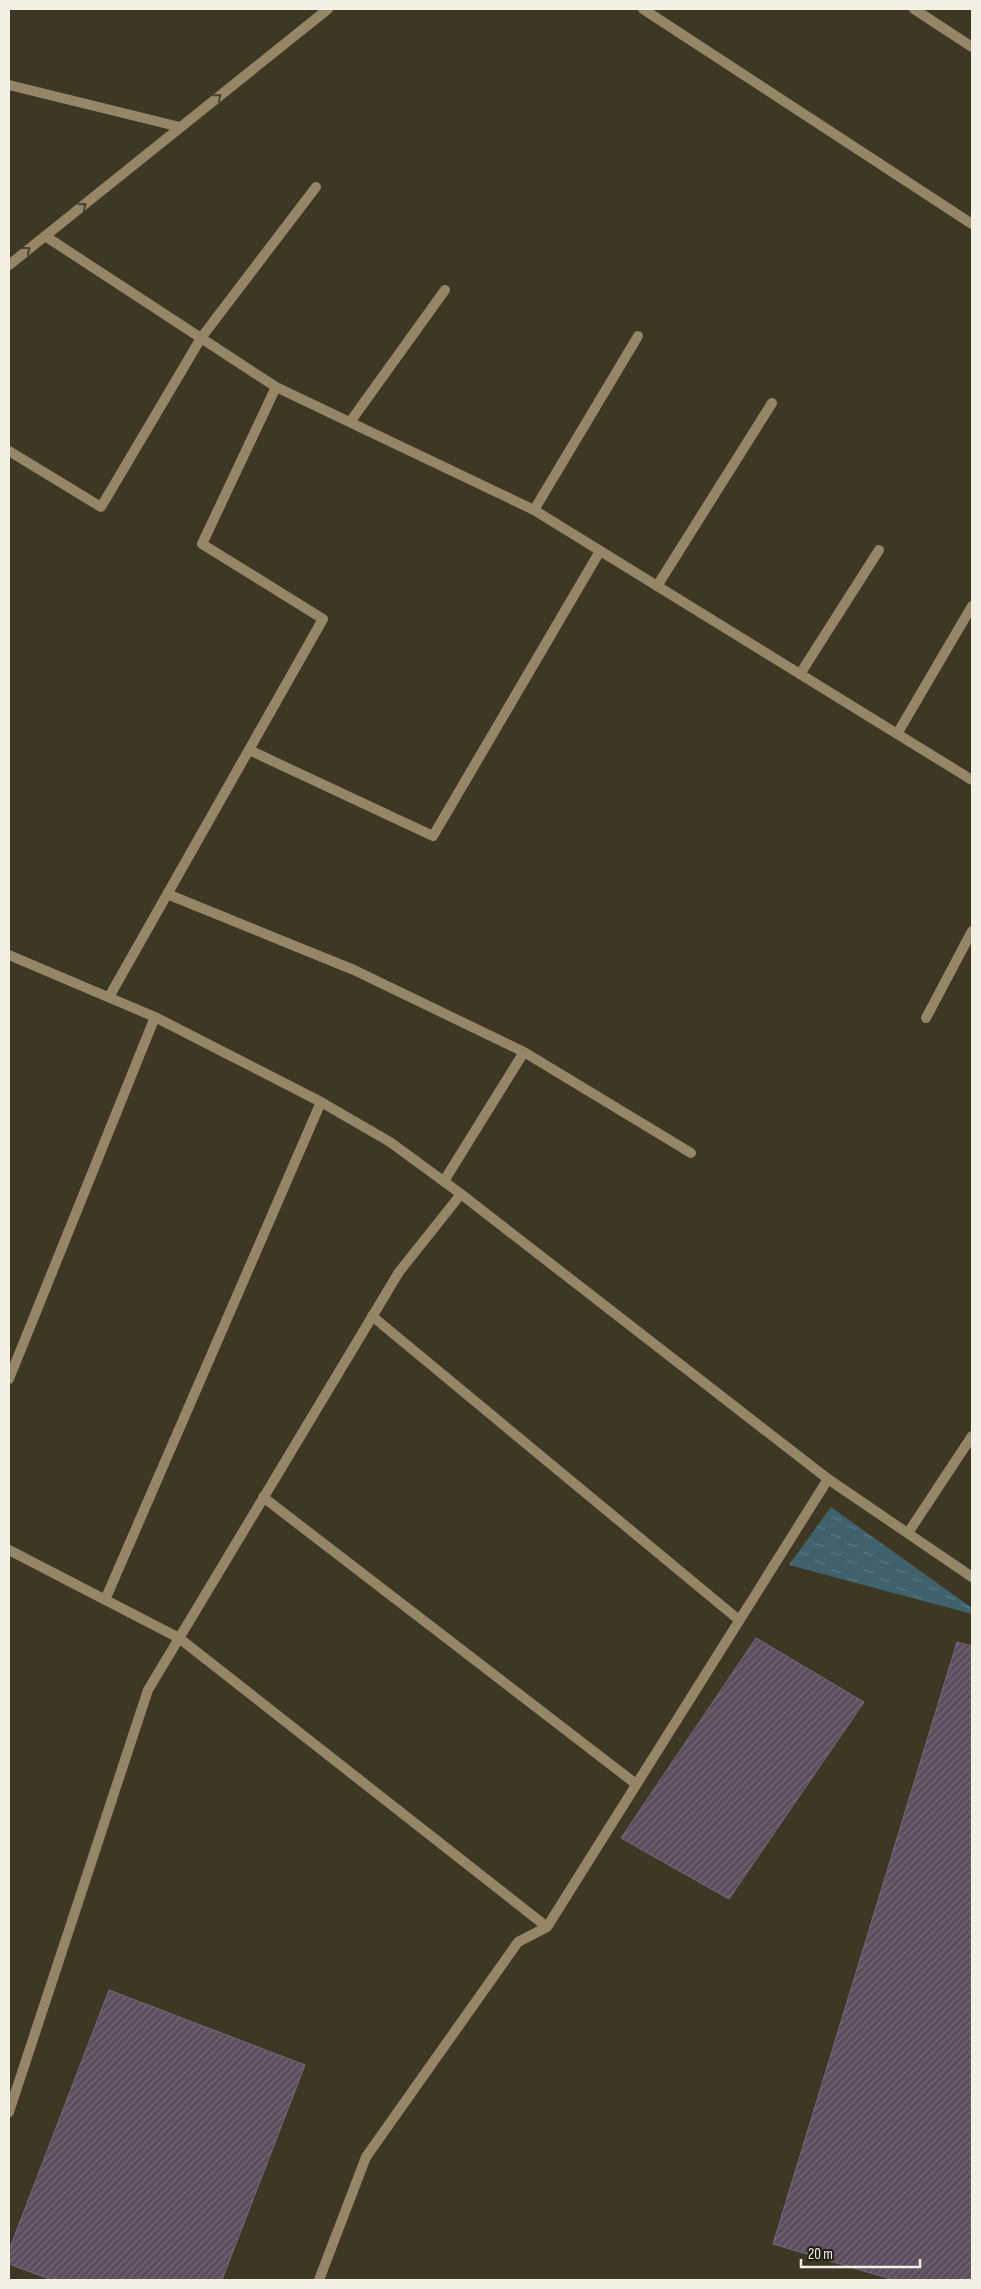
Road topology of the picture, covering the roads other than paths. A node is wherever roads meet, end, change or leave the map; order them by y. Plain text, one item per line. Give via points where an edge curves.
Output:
1 (328, 9) edge
2 (643, 9) edge
3 (914, 9) edge
4 (972, 47) edge
5 (9, 85) edge
6 (180, 127) junction
7 (316, 187) dead end
8 (972, 224) edge
9 (45, 236) junction
10 (9, 265) edge
11 (445, 290) dead end
12 (638, 336) dead end
13 (201, 338) junction
14 (276, 387) junction
15 (772, 403) dead end
16 (350, 422) junction
17 (9, 451) edge
18 (534, 510) junction
19 (879, 550) dead end
20 (600, 551) junction
21 (657, 586) junction
22 (972, 606) edge
23 (800, 674) junction
24 (897, 734) junction
25 (249, 750) junction
26 (972, 780) edge
27 (167, 894) junction
28 (972, 931) edge
29 (9, 955) edge
30 (109, 997) junction
31 (155, 1017) junction
32 (926, 1018) dead end
33 (524, 1052) junction
34 (322, 1102) junction
35 (691, 1153) dead end
36 (444, 1181) junction
37 (461, 1194) junction
38 (372, 1316) junction
39 (9, 1379) edge
40 (972, 1436) edge
41 (828, 1480) junction
42 (263, 1497) junction
43 (908, 1533) junction
44 (9, 1550) edge
45 (972, 1576) edge
46 (105, 1600) junction
47 (739, 1620) junction
48 (179, 1638) junction
49 (636, 1784) junction
50 (547, 1927) junction
51 (9, 2112) edge
52 (319, 2280) edge

6 -> 1 street
2 - 8 street
3 - 4 street
5 - 6 street
9 -> 6 street
7 - 13 street
10 -> 9 street
9 - 13 street
11 - 16 street
12 - 18 street
13 - 14 street
13 - 17 street via 101,507
14 - 16 street
14 - 25 street via 202,544 323,619
15 - 21 street
16 - 18 street
18 - 20 street
19 - 23 street
20 - 21 street
20 - 25 street via 433,836
21 - 23 street
22 - 24 street
23 - 24 street
24 - 26 street
25 - 27 street
27 - 30 street
27 - 33 street via 354,970
28 - 32 street
29 - 30 street
30 - 31 street
31 - 34 street
31 - 39 street
33 - 35 street
33 - 36 street
34 - 36 street via 390,1142
34 - 46 street
36 - 37 street
37 - 38 street via 398,1272
37 - 41 street
38 - 42 street
38 - 47 street
40 - 43 street
41 - 43 street
41 - 47 street
42 - 48 street
42 - 49 street
43 - 45 street
44 - 46 street
46 - 48 street
47 - 49 street
48 - 50 street
48 - 51 street via 148,1690
49 - 50 street
50 - 52 street via 518,1942 366,2157

